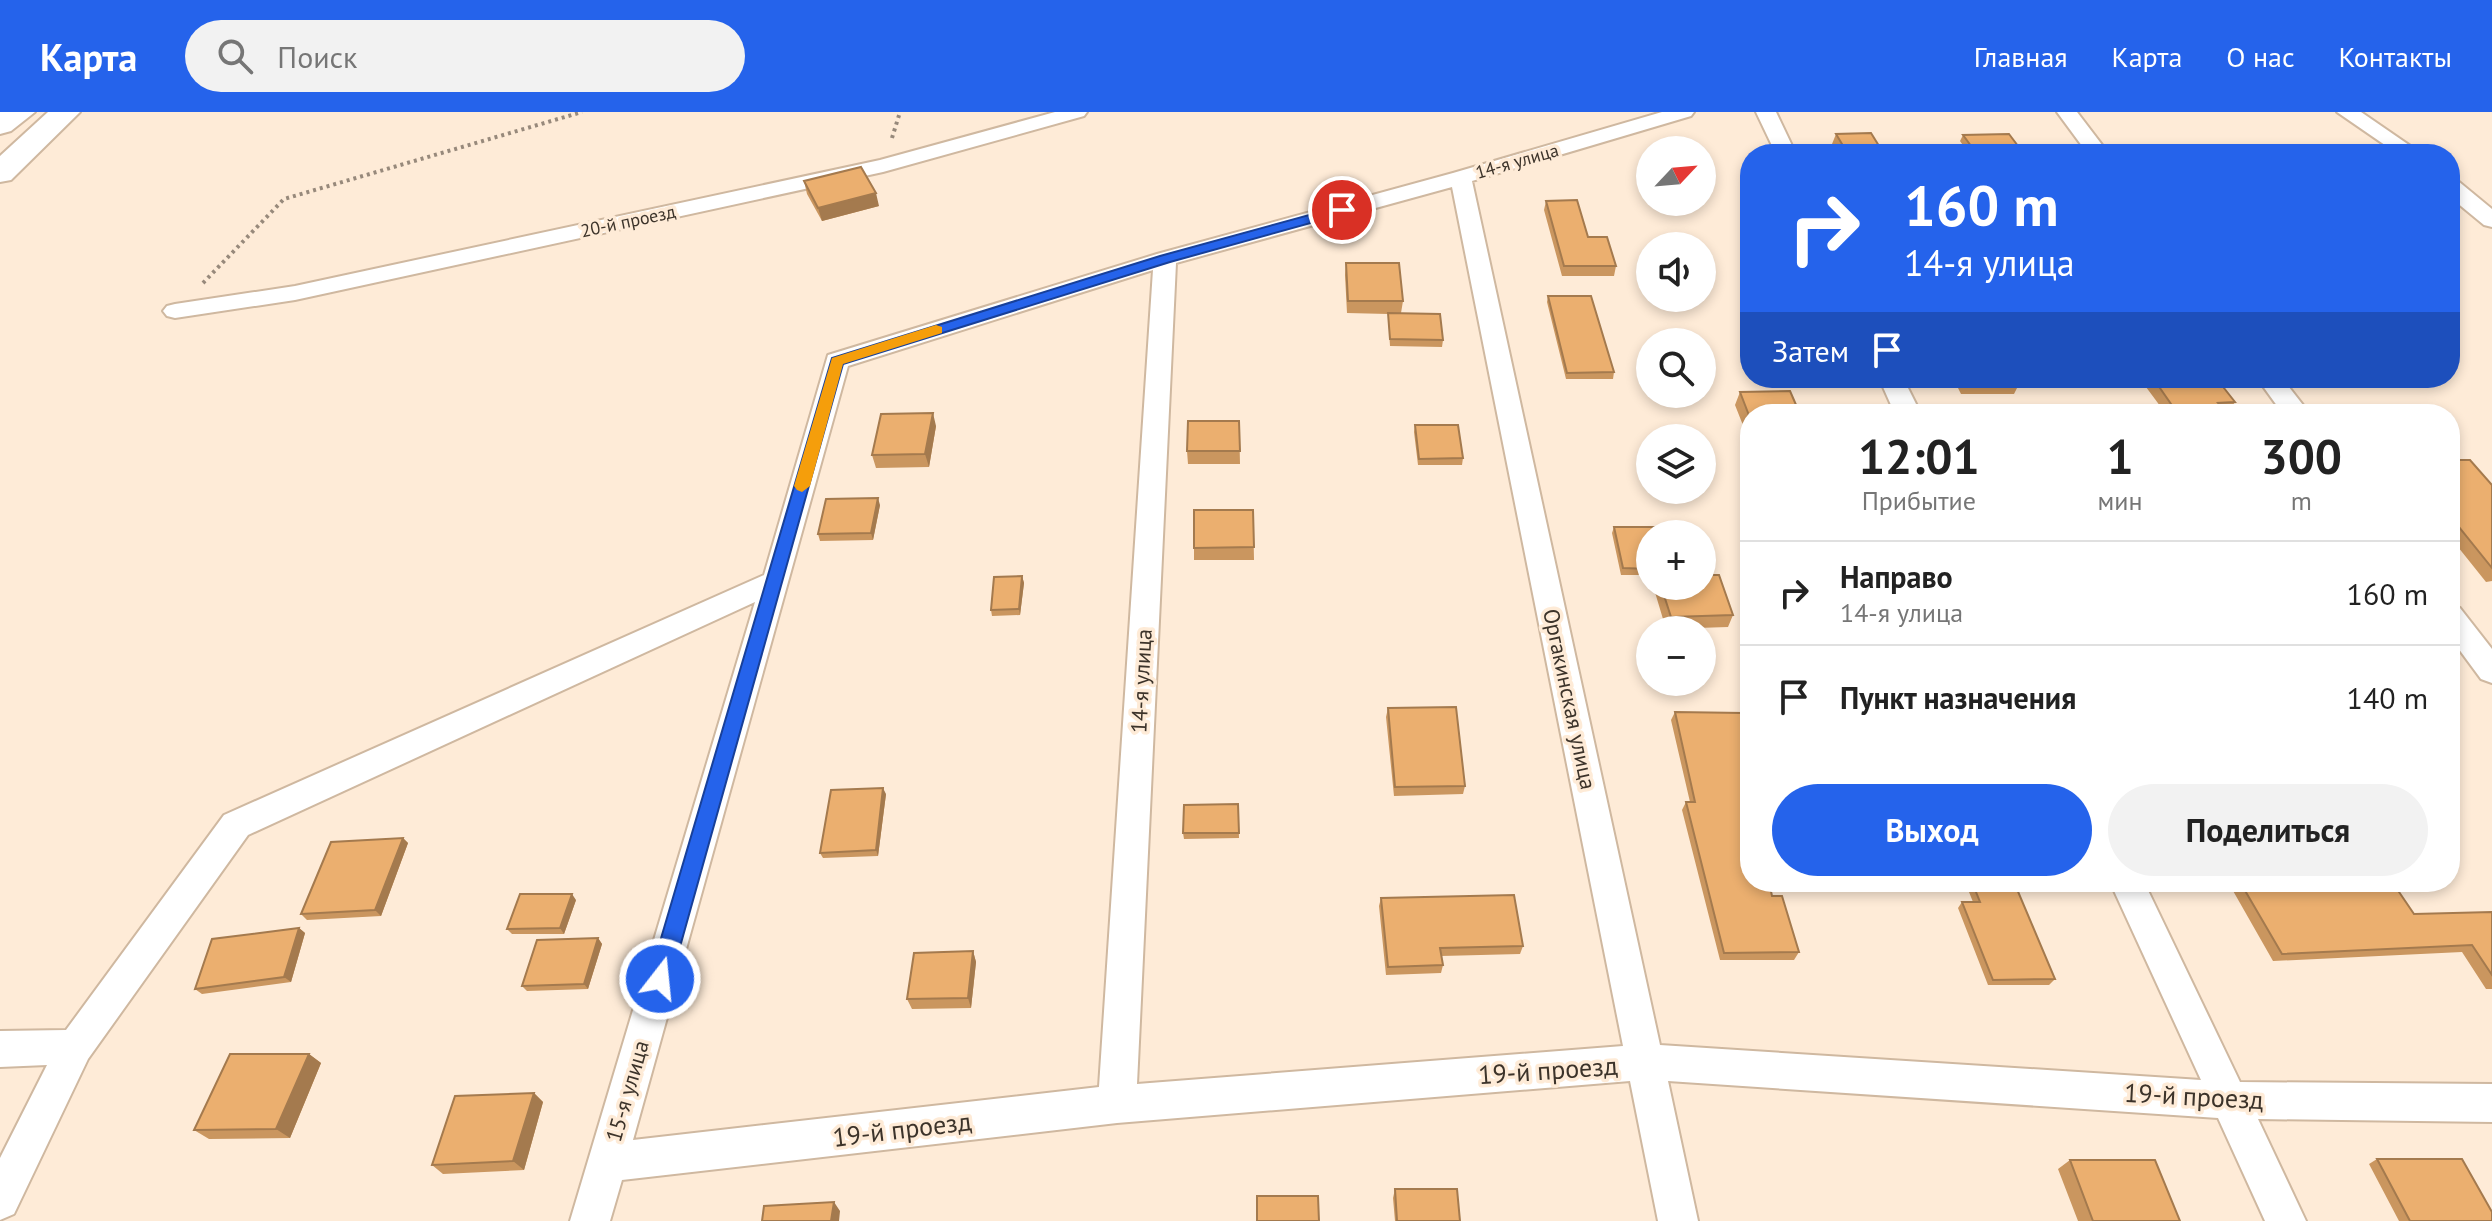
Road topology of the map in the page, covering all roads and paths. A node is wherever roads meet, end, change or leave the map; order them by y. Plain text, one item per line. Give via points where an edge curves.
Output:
1 (20, 112) edge
2 (65, 112) edge
3 (582, 112) edge
4 (1077, 112) edge
5 (1684, 112) edge
6 (1766, 112) edge
7 (2067, 112) edge
8 (2347, 112) edge
9 (0, 125) edge
10 (1781, 144) edge
11 (2091, 144) edge
12 (2397, 144) edge
13 (0, 173) edge
14 (1461, 178) junction
15 (2460, 194) edge
16 (2492, 220) edge
17 (1165, 259) junction
18 (175, 311) joint
19 (837, 361) joint
20 (2277, 388) edge
21 (2289, 404) edge
22 (776, 581) junction
23 (2460, 629) edge
24 (2492, 671) edge
25 (2132, 892) edge
26 (75, 1047) junction
27 (0, 1049) edge
28 (1646, 1062) junction
29 (2229, 1100) junction
30 (2492, 1103) edge
31 (1117, 1104) junction
32 (607, 1162) junction
33 (0, 1200) edge
34 (590, 1221) edge
35 (1678, 1221) edge
36 (2286, 1221) edge

1 - 9 highway
2 - 13 highway
3 - 18 path via 284,199
4 - 18 street, 20-й проезд via 883,166 295,293
5 - 14 street, 14-я улица
6 - 10 street
7 - 11 street
8 - 12 street
14 - 17 street, 14-я улица
14 - 28 street, Оргакинская улица
15 - 16 street
17 - 19 street, 14-я улица
17 - 31 street, 14-я улица
19 - 22 street, 15-я улица
20 - 21 street
22 - 26 street via 236,825
22 - 32 street, 15-я улица
23 - 24 street
25 - 29 street
26 - 27 street
26 - 33 street
28 - 29 street, 19-й проезд
28 - 31 street, 19-й проезд
28 - 35 street, Оргакинская улица
29 - 30 street, 19-й проезд
29 - 36 street
31 - 32 street, 19-й проезд
32 - 34 street, 15-я улица

